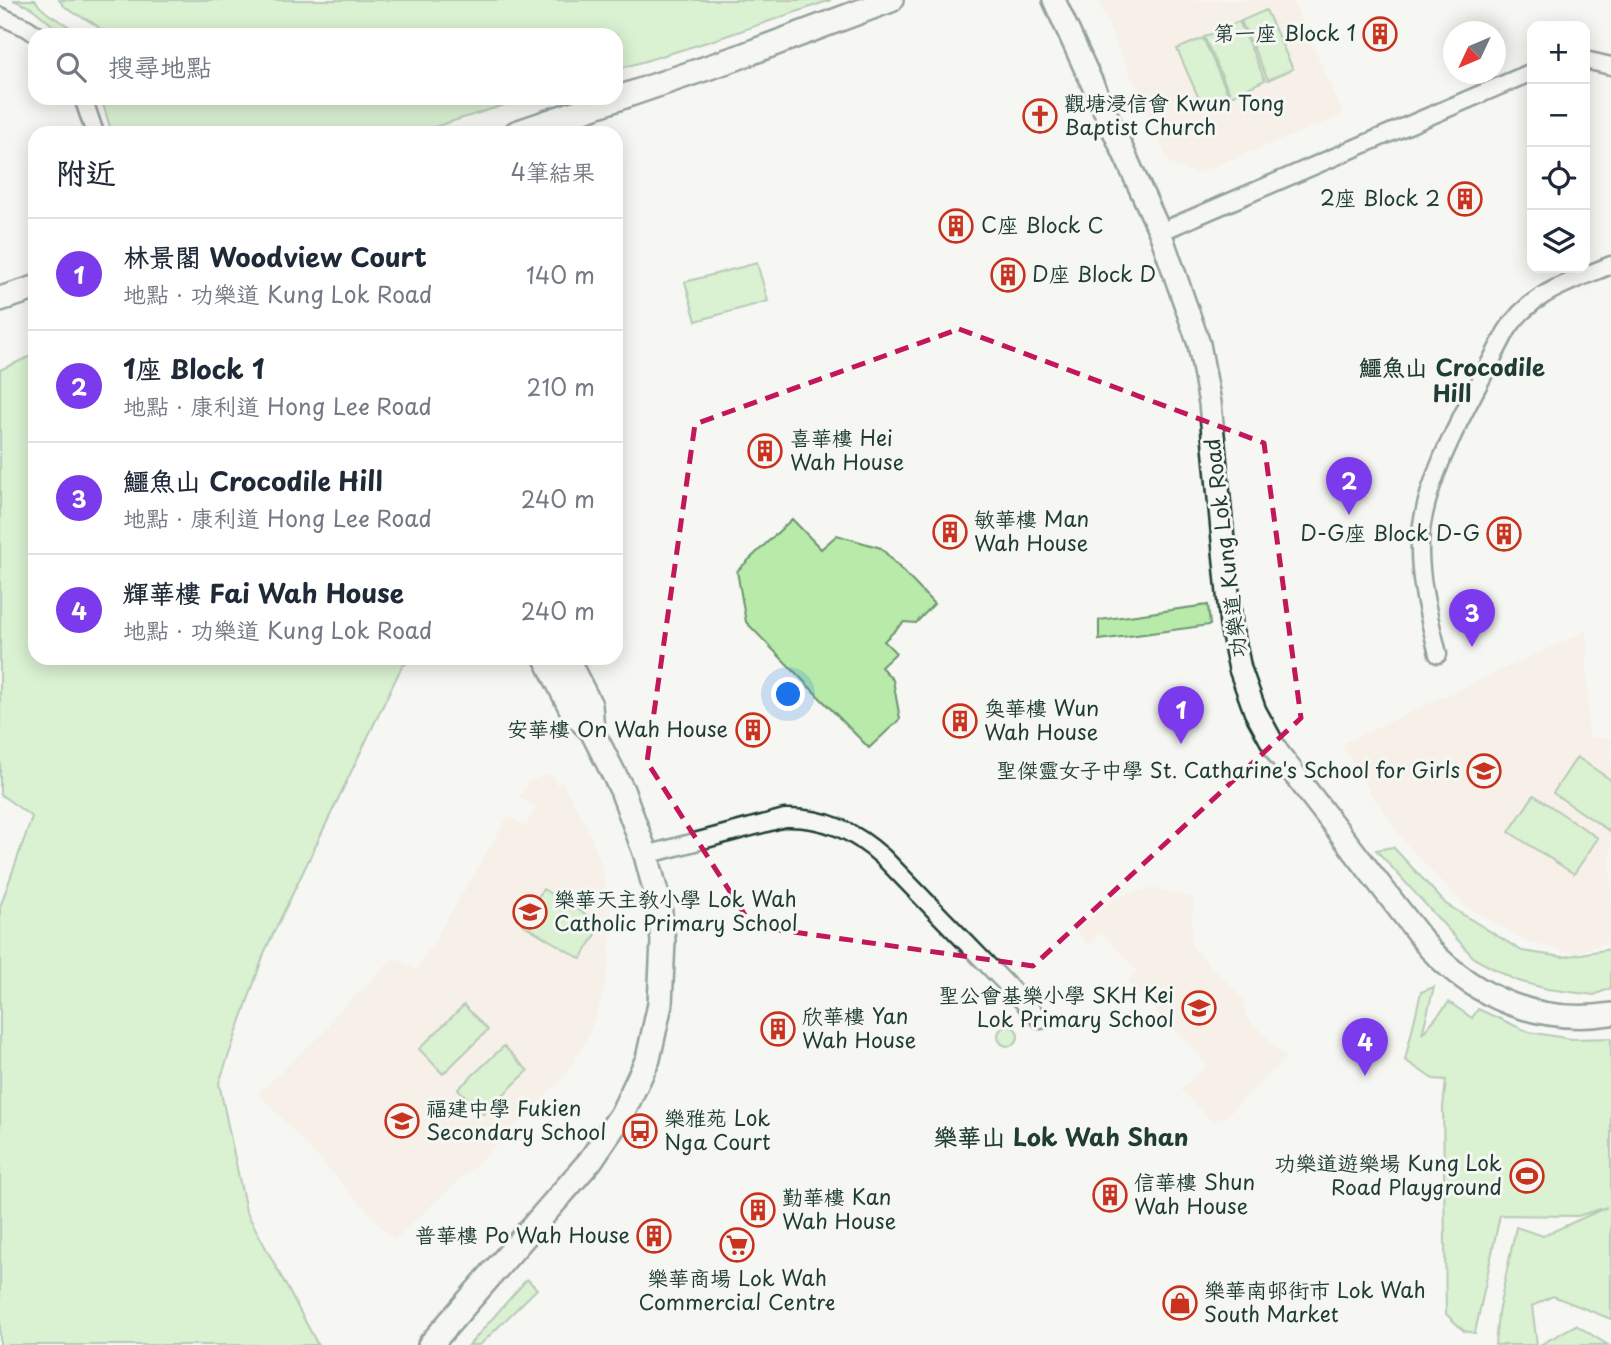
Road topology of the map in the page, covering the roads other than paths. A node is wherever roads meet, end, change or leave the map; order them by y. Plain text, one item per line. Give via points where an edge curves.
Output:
1 (891, 0) edge
2 (1054, 0) edge
3 (0, 16) edge
4 (28, 30) edge
5 (1590, 61) edge
6 (1611, 66) edge
7 (1527, 74) edge
8 (623, 97) edge
9 (85, 105) edge
10 (598, 105) edge
11 (93, 126) edge
12 (537, 126) edge
13 (1160, 232) junction
14 (1611, 265) edge
15 (28, 290) edge
16 (0, 299) edge
17 (1438, 654) dead end
18 (550, 665) edge
19 (570, 665) edge
20 (592, 731) junction
21 (646, 855) junction
22 (1611, 1014) edge
23 (1041, 1020) dead end
24 (430, 1345) edge

1 - 8 main road
2 - 13 street, 功樂道 Kung Lok Road
3 - 4 street
5 - 6 street
7 - 13 street
9 - 11 street
10 - 12 main road
13 - 22 street, 功樂道 Kung Lok Road via 1204,363 1231,625 1247,692 1266,733 1429,948 1455,974 1485,993 1527,1010 1572,1016
14 - 17 street via 1541,295 1518,314 1436,473 1420,544 1422,581
15 - 16 main road
18 - 20 main road via 574,714
19 - 20 main road via 590,705
20 - 21 main road via 622,790
21 - 23 street via 785,818 826,821 864,839
21 - 24 main road via 659,904 663,974 655,1032 636,1086 590,1161

